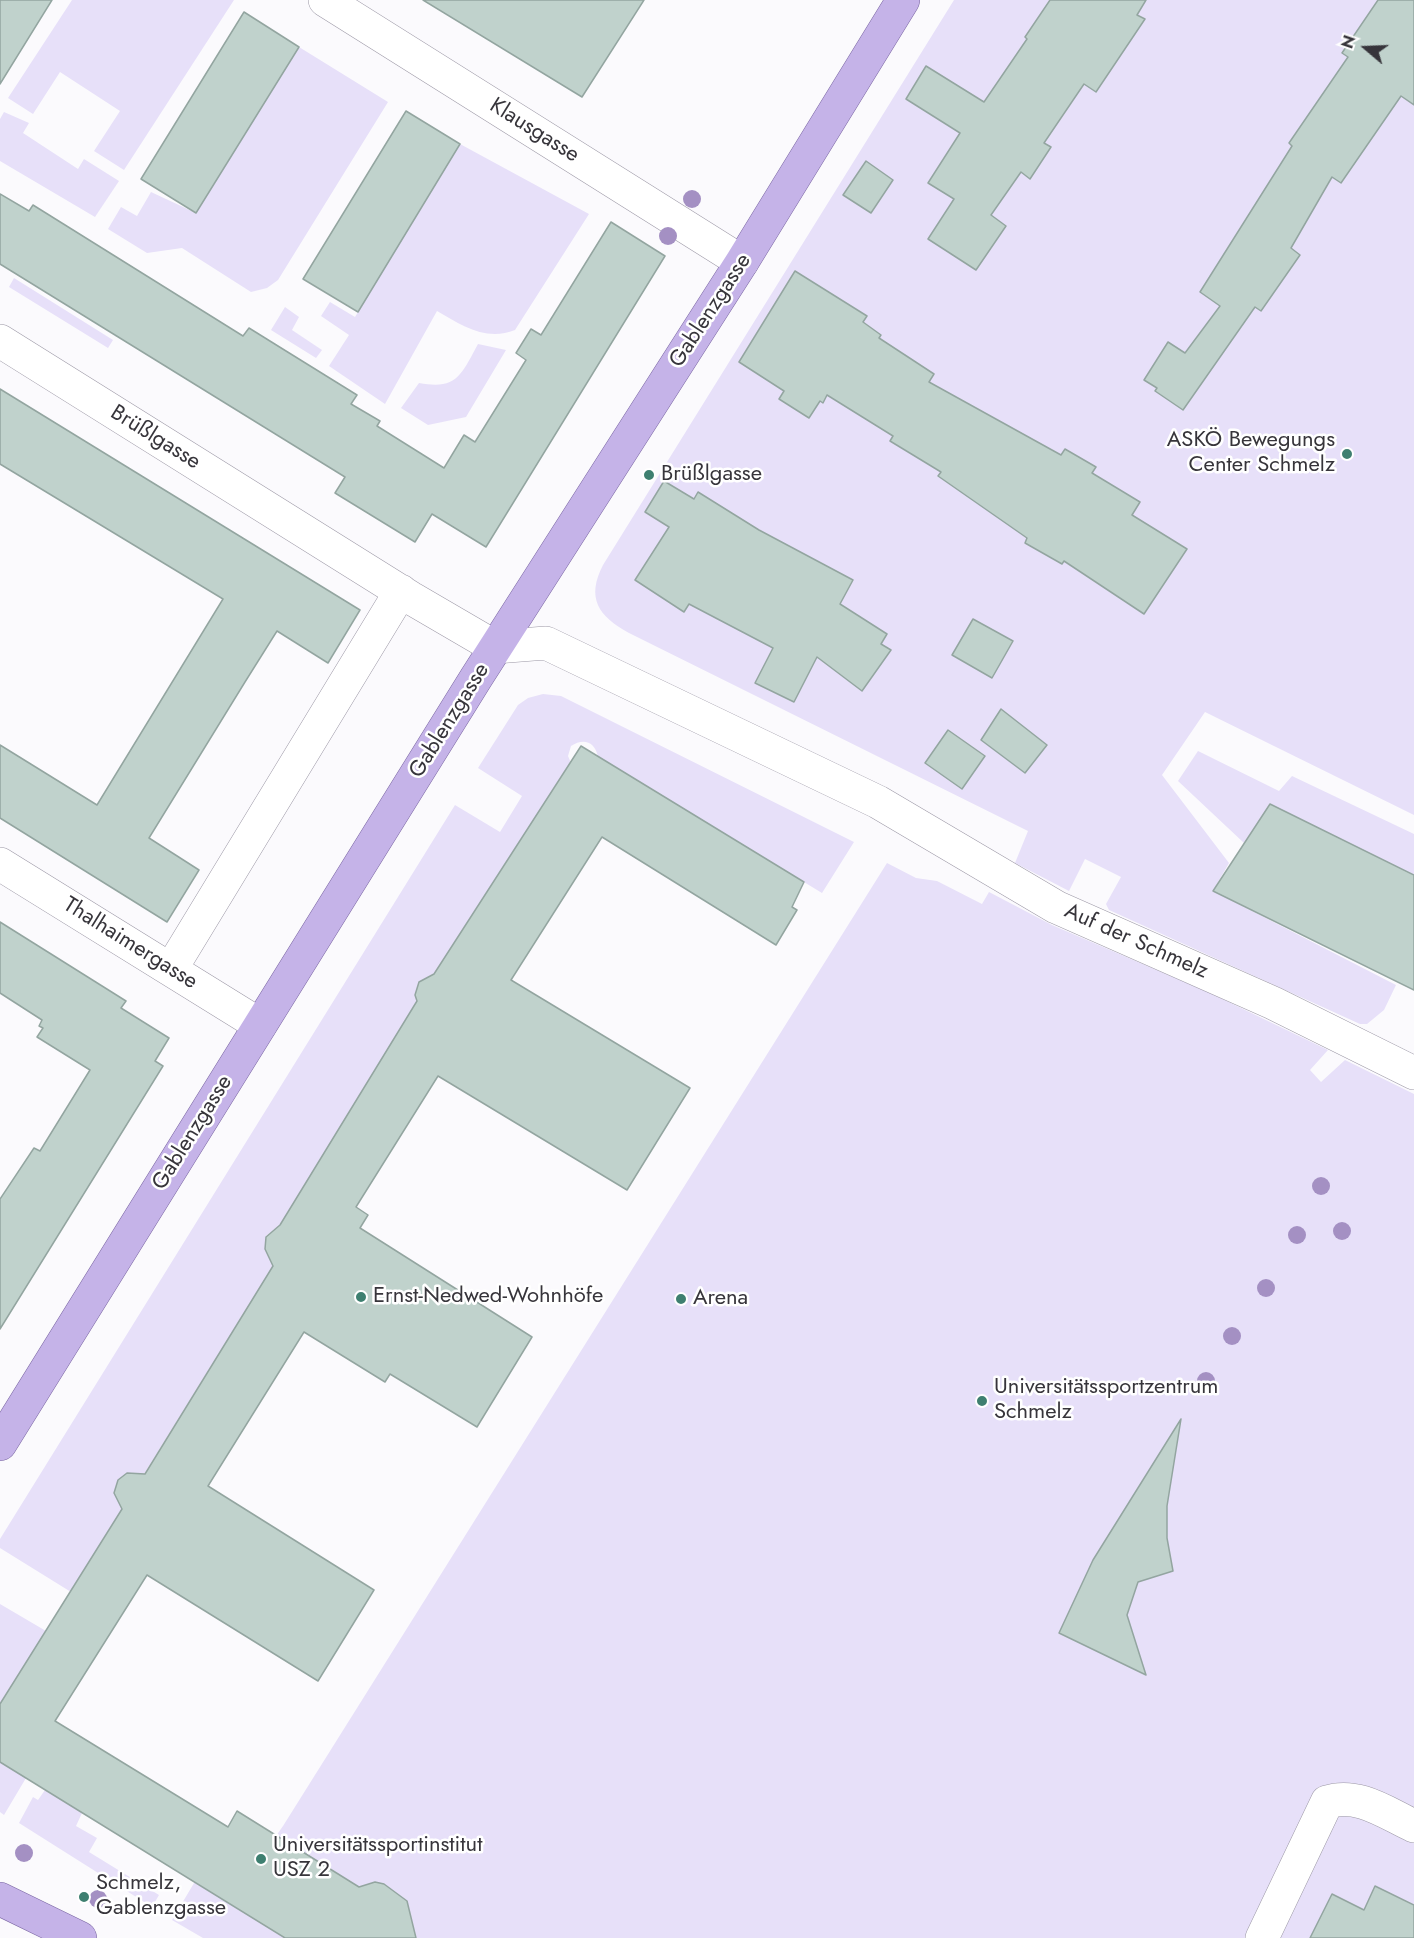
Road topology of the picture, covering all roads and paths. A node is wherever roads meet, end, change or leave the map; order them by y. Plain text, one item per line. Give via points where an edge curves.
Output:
1 (325, 0) edge
2 (903, 0) edge
3 (742, 262) junction
4 (0, 341) edge
5 (401, 591) junction
6 (495, 647) junction
7 (0, 864) edge
8 (171, 969) junction
9 (260, 1025) junction
10 (1414, 1073) edge
11 (6, 1423) edge
12 (1414, 1826) edge
13 (0, 1899) edge
14 (80, 1938) edge
15 (1262, 1938) edge

1 - 3 street, Klausgasse
2 - 3 main road, Gablenzgasse
3 - 6 main road, Gablenzgasse
4 - 5 street, Brüßlgasse
5 - 6 street, Brüßlgasse
5 - 8 street
6 - 9 main road, Gablenzgasse
6 - 10 street, Auf der Schmelz via 546,643 866,796 1056,907 1274,1003
7 - 8 street, Thalhaimergasse
8 - 9 street, Thalhaimergasse
9 - 11 main road, Gablenzgasse
12 - 15 street via 1357,1799 1343,1797 1327,1802
13 - 14 main road

